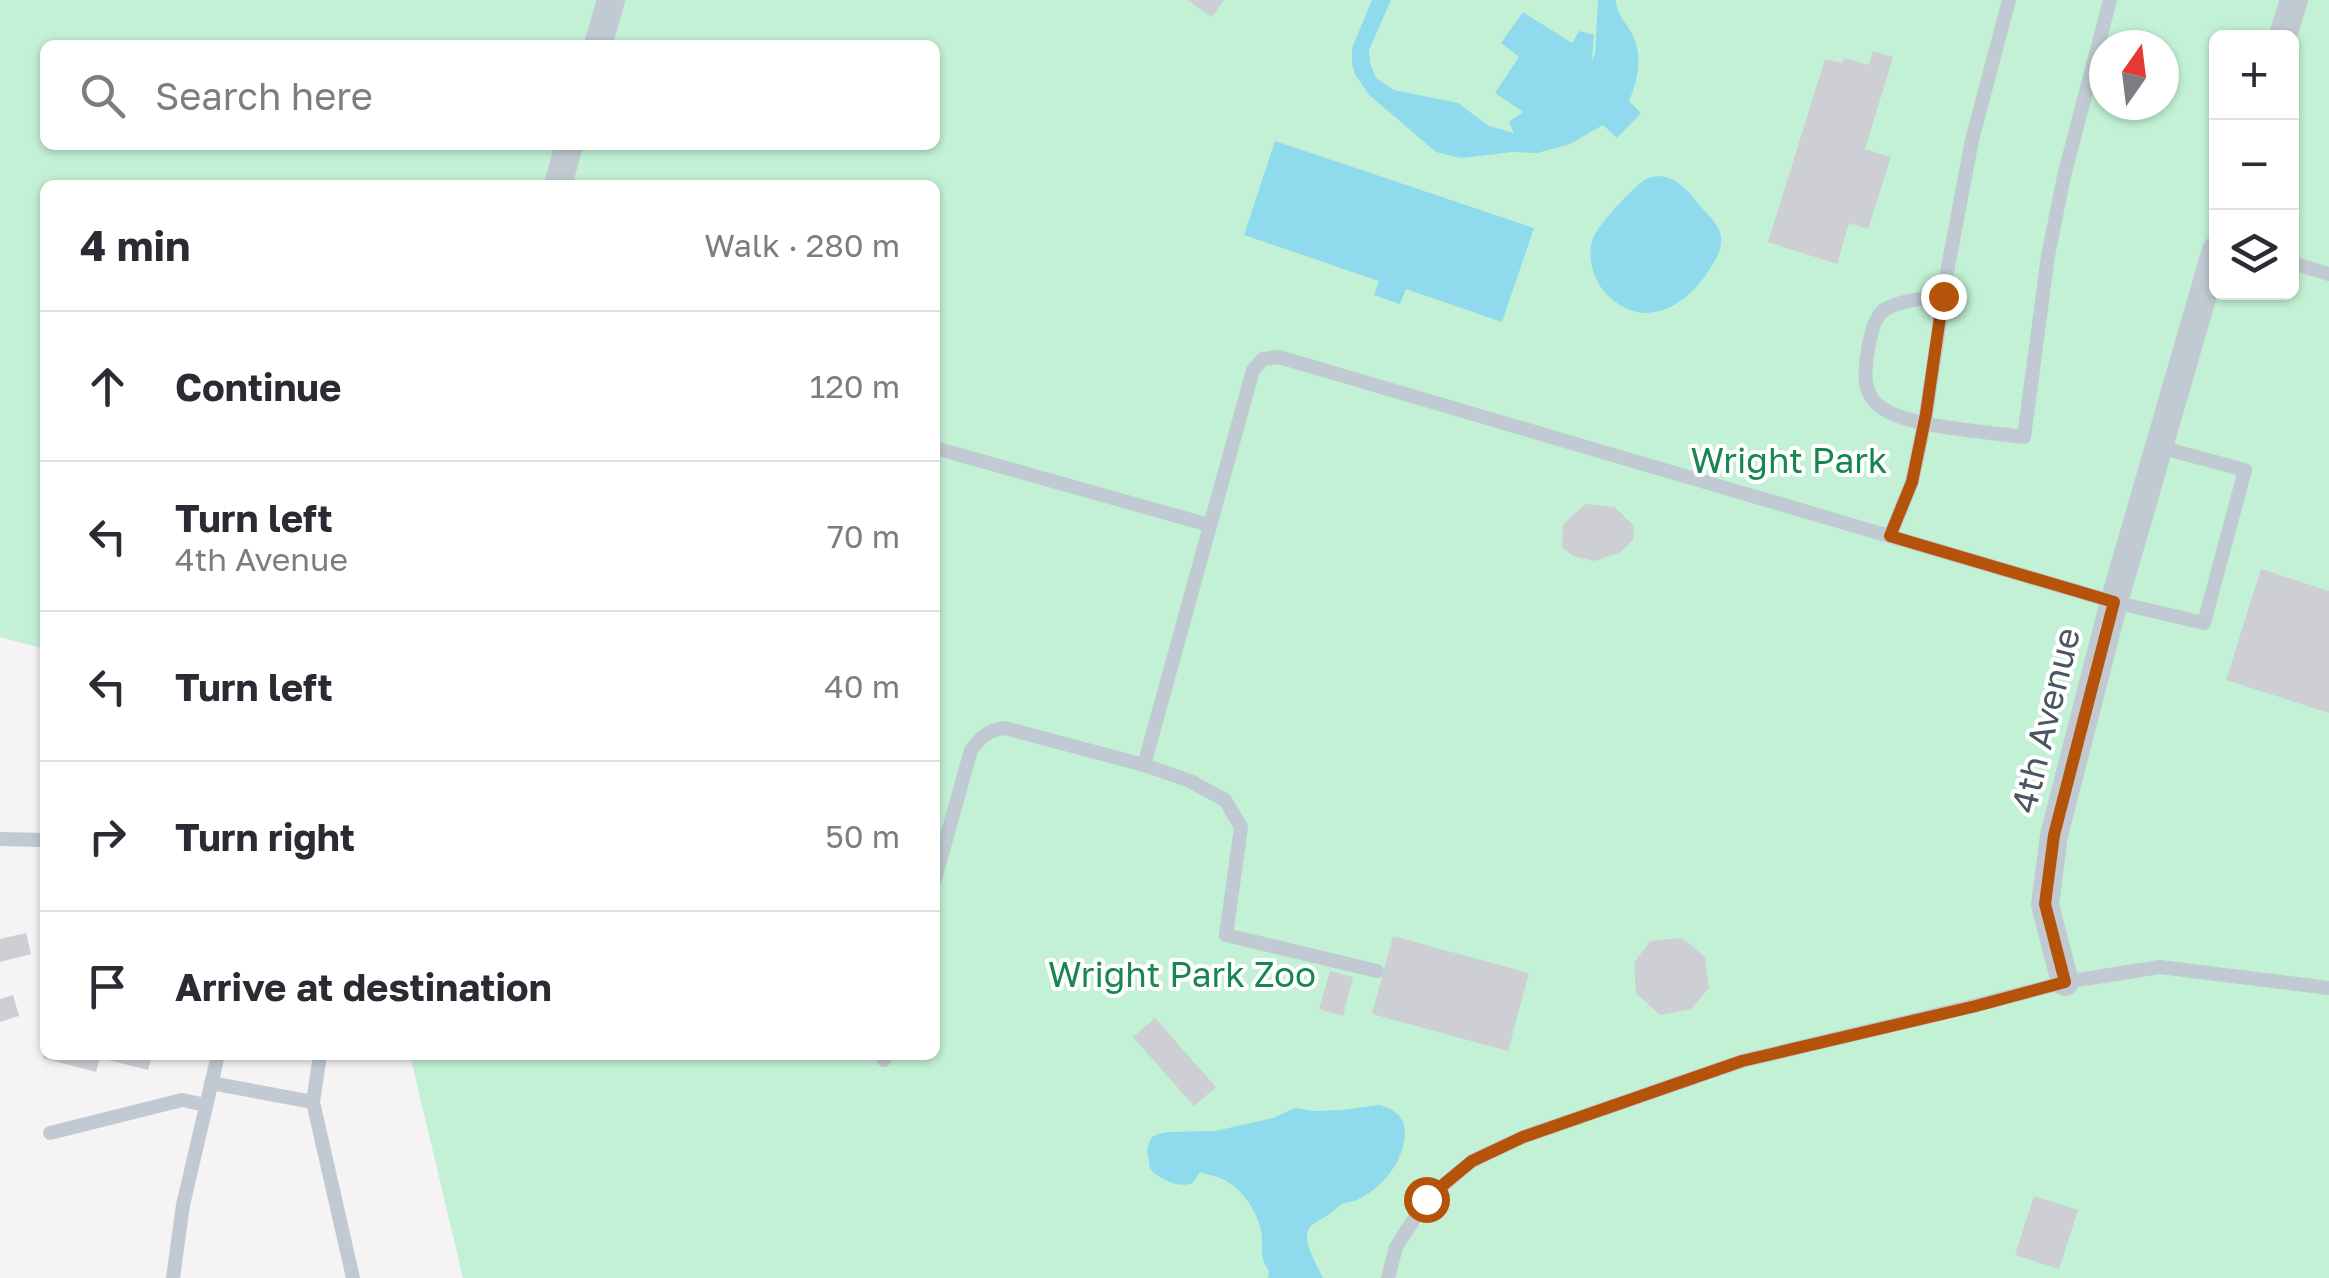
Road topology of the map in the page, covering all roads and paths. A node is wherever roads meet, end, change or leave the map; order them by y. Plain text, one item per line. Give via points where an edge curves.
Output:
1 (611, 0) edge
2 (2008, 0) edge
3 (2110, 0) edge
4 (2294, 0) edge
5 (2285, 30) edge
6 (599, 40) edge
7 (568, 150) edge
8 (559, 180) edge
9 (2299, 264) edge
10 (2209, 274) edge
11 (2329, 274) edge
12 (1943, 296) junction
13 (1924, 423) junction
14 (2159, 447) junction
15 (940, 449) edge
16 (1209, 525) junction
17 (1890, 536) junction
18 (2114, 602) junction
19 (1144, 765) junction
20 (0, 839) edge
21 (40, 840) edge
22 (940, 862) edge
23 (1377, 972) dead end
24 (2065, 982) junction
25 (2329, 988) edge
26 (217, 1060) edge
27 (319, 1060) edge
28 (211, 1083) junction
29 (313, 1102) junction
30 (206, 1105) junction
31 (50, 1133) dead end
32 (174, 1278) edge
33 (352, 1278) edge
34 (1388, 1278) edge

1 - 6 street
2 - 12 lane via 1972,140
3 - 13 lane via 2048,256 2024,437
4 - 5 street
7 - 8 street
9 - 11 lane
10 - 14 street, 4th Avenue
12 - 13 lane
12 - 13 lane via 1897,304 1872,327 1865,380 1872,399
13 - 17 lane via 1912,482
14 - 18 street, 4th Avenue
14 - 18 lane via 2245,470 2204,623
15 - 16 lane
16 - 17 lane via 1253,370 1263,359 1279,357
16 - 19 lane
17 - 18 lane
18 - 24 street, 4th Avenue via 2054,835 2045,904
19 - 22 lane via 992,730 972,750
19 - 23 lane via 1225,800 1241,826 1226,934
20 - 21 lane
24 - 25 lane via 2160,968
24 - 34 lane via 1742,1061 1523,1137 1472,1161 1426,1199 1396,1247
26 - 28 lane
27 - 29 lane
28 - 29 lane
28 - 30 lane
29 - 33 lane
30 - 31 lane via 182,1100
30 - 32 lane

